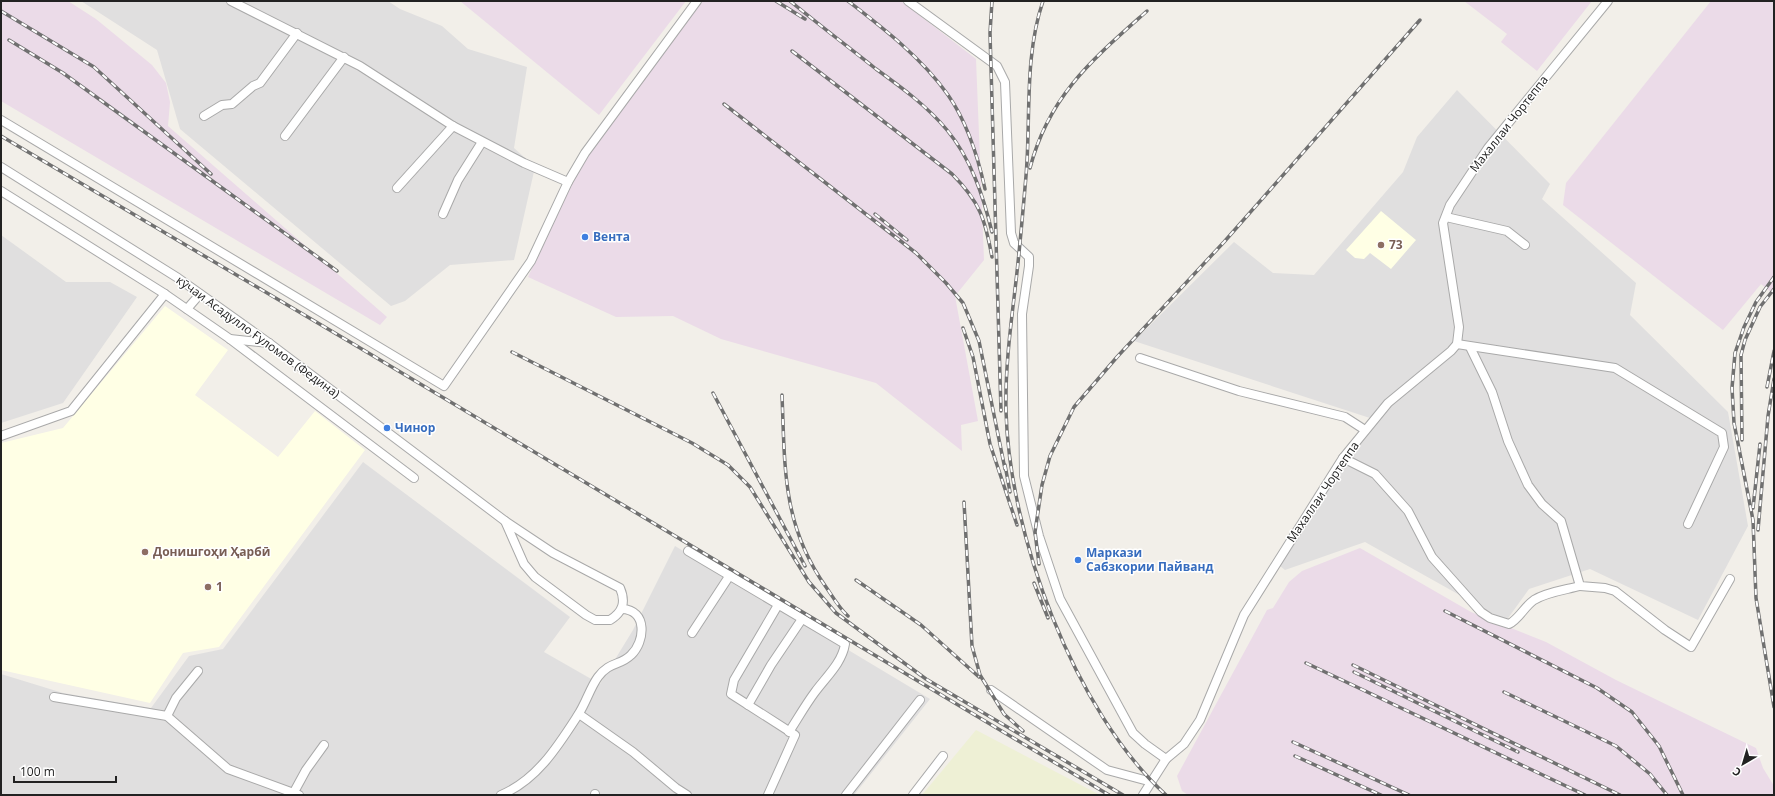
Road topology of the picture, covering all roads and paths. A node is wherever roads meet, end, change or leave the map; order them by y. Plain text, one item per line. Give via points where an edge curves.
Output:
1 (231, 1) edge
2 (697, 1) edge
3 (908, 1) edge
4 (1608, 1) edge
5 (297, 33) junction
6 (344, 57) junction
7 (204, 116) dead end
8 (1, 120) edge
9 (452, 126) junction
10 (285, 136) dead end
11 (482, 142) junction
12 (1, 168) edge
13 (568, 182) junction
14 (397, 188) dead end
15 (1, 191) edge
16 (443, 214) dead end
17 (1446, 217) junction
18 (1525, 245) dead end
19 (165, 294) junction
20 (200, 294) junction
21 (187, 310) junction
22 (230, 339) junction
23 (269, 343) junction
24 (1457, 344) junction
25 (1470, 347) junction
26 (1140, 358) dead end
27 (1365, 430) junction
28 (1, 436) edge
29 (1343, 458) junction
30 (414, 478) dead end
31 (505, 520) junction
32 (1688, 524) dead end
33 (688, 551) dead end
34 (730, 575) junction
35 (1730, 580) dead end
36 (1580, 586) junction
37 (778, 605) junction
38 (622, 609) junction
39 (802, 619) junction
40 (692, 633) dead end
41 (198, 671) dead end
42 (991, 690) dead end
43 (54, 697) dead end
44 (920, 700) dead end
45 (748, 705) junction
46 (579, 714) junction
47 (166, 716) junction
48 (789, 732) junction
49 (324, 745) dead end
50 (943, 756) dead end
51 (1166, 759) junction
52 (1152, 782) junction
53 (674, 792) edge
54 (297, 793) edge
55 (501, 795) edge
56 (687, 795) edge
57 (768, 795) edge
58 (846, 795) edge
59 (913, 795) edge
60 (1143, 795) edge

1 - 5 street
2 - 13 street via 599,131
3 - 51 street via 996,66 1005,82 1011,233 1014,243 1029,257 1030,266 1022,314 1024,476 1039,536 1060,599 1133,733
4 - 17 street, Махаллаи Чортеппа via 1488,148 1460,189
5 - 6 street
5 - 7 street via 260,84 253,86 232,104 222,105
6 - 9 street
6 - 10 street
8 - 13 street via 444,386 531,260
9 - 11 street
9 - 14 street
11 - 13 street
11 - 16 street via 458,180
12 - 20 street, кӯчаи Асадулло Ғуломов (Федина)
15 - 19 street
17 - 18 street via 1507,231
17 - 24 street, Махаллаи Чортеппа via 1443,223 1459,327
19 - 21 street
19 - 28 street, кӯчаи Асадулло Ғуломов (Федина) via 70,411
20 - 21 street
20 - 23 street, кӯчаи Асадулло Ғуломов (Федина)
21 - 22 street
22 - 23 street
22 - 30 street
23 - 31 street, кӯчаи Асадулло Ғуломов (Федина)
24 - 25 street
24 - 27 street, Махаллаи Чортеппа via 1388,403
25 - 32 street via 1615,368 1722,433 1724,447
25 - 36 street via 1492,392 1508,441 1528,485 1542,504 1561,521
26 - 27 street via 1239,391 1345,417
27 - 29 street, Махаллаи Чортеппа
29 - 36 street via 1375,474 1408,511 1432,556 1476,607 1490,618 1509,624 1514,622 1534,600
29 - 51 street, Махаллаи Чортеппа via 1244,615 1200,720 1184,744
31 - 38 street, кӯчаи Асадулло Ғуломов (Федина) via 553,553 620,588 625,598
31 - 38 street, кӯчаи Асадулло Ғуломов (Федина) via 524,564 535,577 595,620 610,620
33 - 34 street
34 - 37 street
34 - 40 street
35 - 36 street via 1691,647 1615,591
37 - 39 street
37 - 45 street via 734,680 731,694
38 - 46 street via 631,609 640,621 642,631 638,644 630,656 608,666 598,677
39 - 45 street
39 - 48 street via 845,644 837,664
41 - 47 street via 176,698
42 - 52 street via 1107,770
43 - 47 street
44 - 58 street
45 - 48 street
46 - 53 street via 633,752
46 - 55 street via 546,762 528,779
47 - 54 street via 228,769
48 - 57 street via 795,735
49 - 54 street via 306,770
50 - 59 street
51 - 52 street, Махаллаи Чортеппа
52 - 60 street, Махаллаи Чортеппа
53 - 56 street

